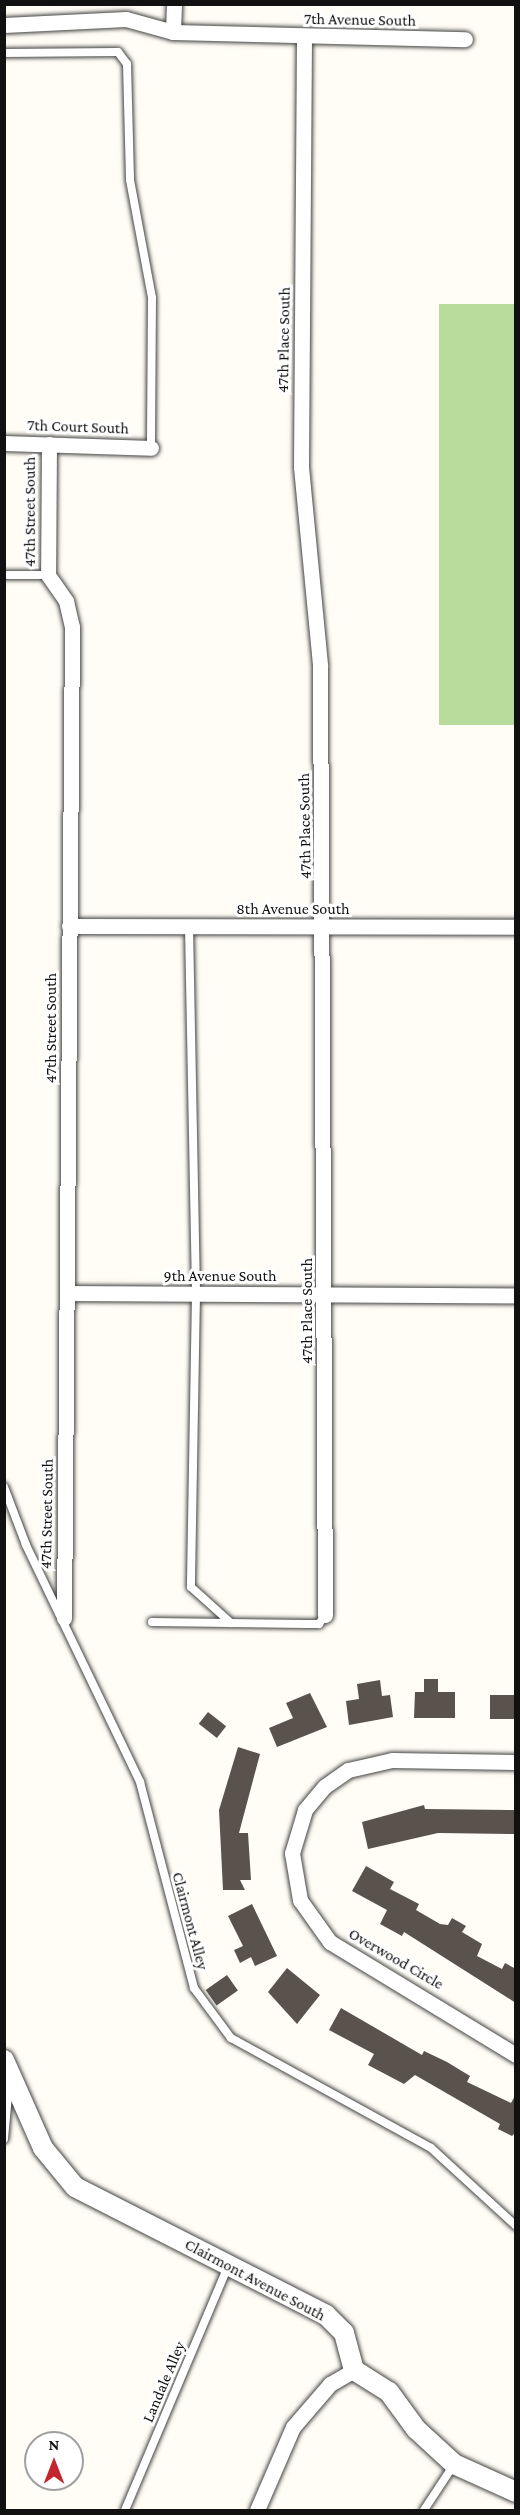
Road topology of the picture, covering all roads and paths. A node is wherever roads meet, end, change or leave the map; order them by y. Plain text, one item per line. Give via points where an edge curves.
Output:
1 (174, 4) edge
2 (4, 25) edge
3 (173, 32) junction
4 (304, 38) junction
5 (465, 39) dead end
6 (4, 53) edge
7 (4, 443) edge
8 (49, 444) junction
9 (151, 448) joint
10 (4, 575) edge
11 (48, 575) junction
12 (69, 926) junction
13 (189, 927) junction
14 (325, 927) junction
15 (516, 927) edge
16 (69, 1293) junction
17 (196, 1294) junction
18 (325, 1294) junction
19 (516, 1295) edge
20 (4, 1487) edge
21 (325, 1615) joint
22 (64, 1618) junction
23 (152, 1622) dead end
24 (231, 1623) junction
25 (516, 1762) edge
26 (516, 2055) edge
27 (7, 2070) edge
28 (4, 2139) edge
29 (516, 2226) edge
30 (229, 2265) junction
31 (354, 2370) junction
32 (454, 2464) junction
33 (516, 2492) edge
34 (125, 2511) edge
35 (257, 2511) edge
36 (424, 2511) edge

1 - 3 street
2 - 3 street, 7th Avenue South via 126,19
3 - 4 street, 7th Avenue South
4 - 5 street, 7th Avenue South
4 - 14 street, 47th Place South via 301,467 320,666
6 - 9 lane via 118,52 127,64 130,180 152,298
7 - 8 street, 7th Court South
8 - 9 street, 7th Court South
8 - 11 street, 47th Street South
10 - 11 lane
11 - 12 street, 47th Street South via 66,601 72,627
12 - 13 street, 8th Avenue South
12 - 16 street, 47th Street South
13 - 14 street, 8th Avenue South
13 - 17 lane
14 - 15 street, 8th Avenue South
14 - 18 street, 47th Place South
16 - 17 street, 9th Avenue South
16 - 22 street, 47th Street South
17 - 18 street, 9th Avenue South
17 - 24 lane via 191,1587
18 - 19 street, 9th Avenue South
18 - 21 street, 47th Place South
20 - 22 lane, Clairmont Alley via 26,1545
21 - 24 lane via 319,1624
22 - 29 lane, Clairmont Alley via 140,1782 194,1988 231,2038 431,2148
23 - 24 lane
25 - 26 street, Overwood Circle via 392,1760 348,1770 324,1787 305,1810 294,1838 292,1869 300,1900 330,1942
27 - 28 lane
27 - 30 street, Clairmont Avenue South via 43,2148 75,2187
30 - 31 street, Clairmont Avenue South via 326,2315 344,2333
30 - 34 lane, Landale Alley
31 - 32 street via 389,2392 416,2429
31 - 35 street via 330,2384 293,2427
32 - 33 street
32 - 36 lane

